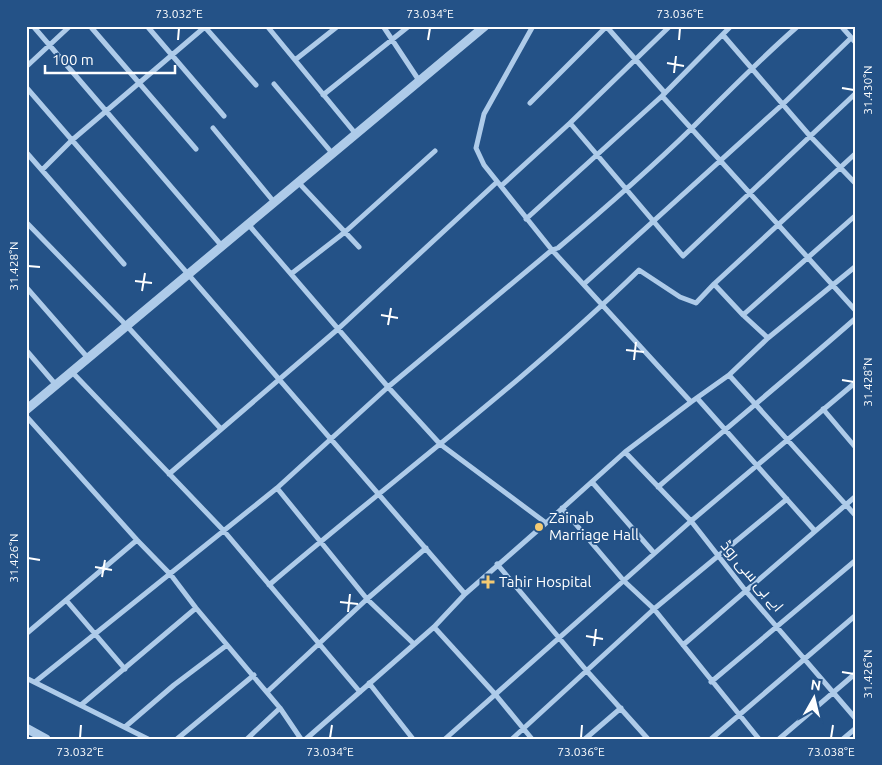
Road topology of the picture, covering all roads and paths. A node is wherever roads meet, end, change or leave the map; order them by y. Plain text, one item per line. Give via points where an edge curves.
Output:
1 (33, 26) edge
2 (70, 26) edge
3 (90, 26) edge
4 (147, 26) edge
5 (338, 26) edge
6 (383, 26) edge
7 (409, 26) edge
8 (485, 26) edge
9 (533, 26) edge
10 (606, 26) edge
11 (670, 26) edge
12 (731, 26) edge
13 (798, 26) edge
14 (841, 26) edge
15 (205, 27) edge
16 (270, 27) edge
17 (722, 35) junction
18 (851, 38) junction
19 (392, 39) junction
20 (856, 43) edge
21 (49, 46) junction
22 (172, 57) junction
23 (636, 59) junction
24 (295, 60) junction
25 (26, 67) edge
26 (751, 68) junction
27 (420, 82) junction
28 (138, 83) junction
29 (274, 84) dead end
30 (256, 86) dead end
31 (26, 87) edge
32 (856, 93) edge
33 (323, 95) junction
34 (663, 95) junction
35 (530, 104) dead end
36 (783, 104) junction
37 (105, 112) junction
38 (224, 116) dead end
39 (570, 123) junction
40 (213, 128) dead end
41 (691, 129) junction
42 (355, 133) junction
43 (810, 136) junction
44 (71, 141) junction
45 (196, 149) dead end
46 (435, 151) dead end
47 (26, 152) edge
48 (332, 153) junction
49 (856, 153) edge
50 (598, 156) junction
51 (720, 159) junction
52 (840, 168) junction
53 (42, 170) junction
54 (298, 182) junction
55 (499, 184) junction
56 (856, 184) edge
57 (627, 189) junction
58 (750, 192) junction
59 (274, 202) junction
60 (856, 214) edge
61 (526, 219) junction
62 (652, 220) junction
63 (26, 222) edge
64 (247, 224) junction
65 (778, 225) junction
66 (345, 232) junction
67 (222, 245) junction
68 (358, 247) dead end
69 (552, 250) junction
70 (809, 257) junction
71 (124, 264) dead end
72 (856, 266) edge
73 (190, 273) junction
74 (291, 274) junction
75 (584, 284) junction
76 (714, 284) junction
77 (833, 285) junction
78 (26, 287) edge
79 (602, 306) junction
80 (856, 311) edge
81 (743, 315) junction
82 (856, 318) edge
83 (127, 326) junction
84 (338, 329) junction
85 (768, 338) junction
86 (26, 350) edge
87 (88, 358) junction
88 (71, 371) junction
89 (729, 375) junction
90 (280, 379) junction
91 (856, 382) edge
92 (56, 385) junction
93 (388, 388) junction
94 (697, 398) junction
95 (691, 402) junction
96 (755, 403) junction
97 (26, 410) edge
98 (824, 410) junction
99 (26, 416) edge
100 (221, 428) junction
101 (724, 429) junction
102 (331, 439) junction
103 (787, 439) junction
104 (854, 440) edge
105 (440, 444) junction
106 (856, 448) edge
107 (625, 452) junction
108 (757, 465) junction
109 (169, 474) junction
110 (592, 482) junction
111 (658, 486) junction
112 (276, 488) junction
113 (380, 494) junction
114 (856, 496) edge
115 (787, 499) junction
116 (846, 504) junction
117 (562, 508) junction
118 (856, 516) edge
119 (691, 521) junction
120 (546, 524) junction
121 (224, 531) junction
122 (815, 531) junction
123 (136, 540) junction
124 (321, 541) junction
125 (426, 548) junction
126 (654, 553) junction
127 (718, 556) junction
128 (856, 560) edge
129 (497, 564) junction
130 (171, 575) junction
131 (624, 580) junction
132 (269, 585) junction
133 (745, 590) junction
134 (465, 594) junction
135 (367, 598) junction
136 (66, 600) junction
137 (196, 608) junction
138 (654, 609) junction
139 (856, 615) edge
140 (777, 625) junction
141 (434, 627) junction
142 (95, 633) junction
143 (26, 634) edge
144 (560, 639) junction
145 (318, 644) junction
146 (414, 644) junction
147 (227, 645) junction
148 (683, 645) junction
149 (803, 658) junction
150 (125, 668) junction
151 (586, 670) junction
152 (856, 673) edge
153 (254, 675) junction
154 (26, 678) edge
155 (35, 682) junction
156 (711, 682) junction
157 (369, 683) junction
158 (833, 691) junction
159 (267, 692) junction
160 (360, 692) junction
161 (495, 694) junction
162 (81, 706) junction
163 (280, 708) junction
164 (621, 708) junction
165 (739, 714) junction
166 (856, 719) edge
167 (26, 728) edge
168 (125, 728) junction
169 (856, 728) edge
170 (523, 729) junction
171 (46, 739) edge
172 (148, 739) edge
173 (177, 739) edge
174 (247, 739) edge
175 (301, 739) edge
176 (306, 739) edge
177 (413, 739) edge
178 (444, 739) edge
179 (512, 739) edge
180 (532, 739) edge
181 (585, 739) edge
182 (648, 739) edge
183 (711, 739) edge
184 (759, 739) edge
185 (779, 739) edge
186 (843, 739) edge

1 - 21 street
2 - 21 street
3 - 28 street
4 - 22 street
5 - 24 street
6 - 19 street
7 - 19 street
8 - 27 street
9 - 55 street via 484,114 476,148
10 - 23 street
10 - 35 street
11 - 23 street
12 - 17 street
13 - 26 street
14 - 18 street
15 - 22 street
15 - 30 street
16 - 24 street
17 - 26 street
17 - 34 street
18 - 20 street
18 - 36 street
19 - 27 street
19 - 33 street
21 - 25 street
21 - 37 street
22 - 28 street
22 - 38 street
23 - 34 street
23 - 39 street
24 - 33 street
26 - 36 street
26 - 41 street
27 - 42 street
28 - 37 street
28 - 45 street
29 - 48 street
31 - 44 street
32 - 43 street
33 - 42 street
34 - 41 street
34 - 50 street
36 - 43 street
36 - 51 street
37 - 44 street
37 - 67 street
39 - 50 street
39 - 55 street
40 - 59 street
41 - 51 street
41 - 57 street
42 - 48 street
43 - 52 street
43 - 58 street
44 - 53 street
44 - 73 street
46 - 66 street
47 - 53 street
48 - 54 street
49 - 52 street
50 - 57 street
50 - 61 street
51 - 58 street
51 - 62 street
52 - 56 street
52 - 65 street
53 - 71 street
54 - 59 street
54 - 66 street
55 - 61 street
55 - 84 street
57 - 62 street
57 - 69 street
58 - 62 street via 683,256
58 - 65 street
59 - 64 street
60 - 70 street
61 - 69 street
62 - 75 street
63 - 83 street
64 - 67 street
64 - 74 street
65 - 70 street
65 - 76 street
66 - 68 street
66 - 74 street
67 - 73 street
69 - 75 street
69 - 93 street
70 - 77 street
70 - 81 street
72 - 77 street
73 - 83 street
73 - 90 street
74 - 84 street
75 - 79 street
76 - 79 street via 696,303 680,297 639,270
76 - 81 street
77 - 80 street
77 - 85 street
78 - 87 street
79 - 95 street
79 - 105 street
81 - 85 street
82 - 96 street via 777,388
83 - 87 street
83 - 100 street
84 - 90 street
84 - 93 street
85 - 89 street
86 - 92 street
87 - 88 street
88 - 92 street
88 - 109 street
89 - 94 street
89 - 96 street
90 - 100 street
90 - 102 street
91 - 98 street
92 - 97 street
93 - 102 street
93 - 105 street
94 - 95 street
94 - 101 street
95 - 107 street
96 - 101 street
96 - 103 street
98 - 103 street
98 - 104 street
99 - 123 street
100 - 109 street
101 - 108 street
101 - 111 street
102 - 112 street
102 - 113 street
103 - 108 street
103 - 116 street
104 - 106 street
105 - 113 street
105 - 120 street
107 - 110 street
107 - 111 street, اے بی سی روڈ
108 - 115 street
108 - 119 street
109 - 121 street
110 - 117 street
110 - 126 street
111 - 119 street, اے بی سی روڈ
112 - 121 street
112 - 124 street
113 - 124 street
113 - 125 street
114 - 116 street
115 - 122 street
115 - 127 street
116 - 118 street
116 - 122 street
117 - 120 street
117 - 131 street
119 - 126 street
119 - 127 street, اے بی سی روڈ
120 - 129 street
121 - 130 street
121 - 132 street
122 - 133 street
123 - 130 street
123 - 136 street
124 - 132 street
124 - 135 street
125 - 134 street
125 - 135 street
126 - 131 street
127 - 133 street, اے بی سی روڈ
127 - 138 street
128 - 140 street
129 - 134 street
129 - 144 street
130 - 137 street
130 - 142 street
131 - 138 street
131 - 144 street
132 - 145 street
133 - 140 street, اے بی سی روڈ
133 - 148 street
134 - 141 street
135 - 145 street
135 - 146 street
136 - 142 street
136 - 143 street
137 - 147 street
137 - 150 street
138 - 148 street
138 - 151 street
139 - 149 street
140 - 149 street, اے بی سی روڈ
140 - 156 street
141 - 146 street
141 - 161 street
142 - 150 street
142 - 155 street
144 - 151 street
144 - 161 street
145 - 159 street
145 - 160 street
146 - 157 street
147 - 153 street
147 - 168 street
148 - 156 street
149 - 158 street, اے بی سی روڈ
149 - 165 street
150 - 162 street
151 - 164 street
151 - 170 street
152 - 158 street
153 - 159 street
153 - 173 street
154 - 155 street
155 - 162 street
156 - 165 street
157 - 160 street
157 - 177 street
158 - 166 street, اے بی سی روڈ
158 - 185 street
159 - 163 street
160 - 176 street
161 - 170 street
161 - 178 street
162 - 168 street
163 - 174 street
163 - 175 street
164 - 181 street
164 - 182 street
165 - 183 street
165 - 184 street
167 - 171 street
168 - 172 street
169 - 186 street
170 - 179 street
170 - 180 street

